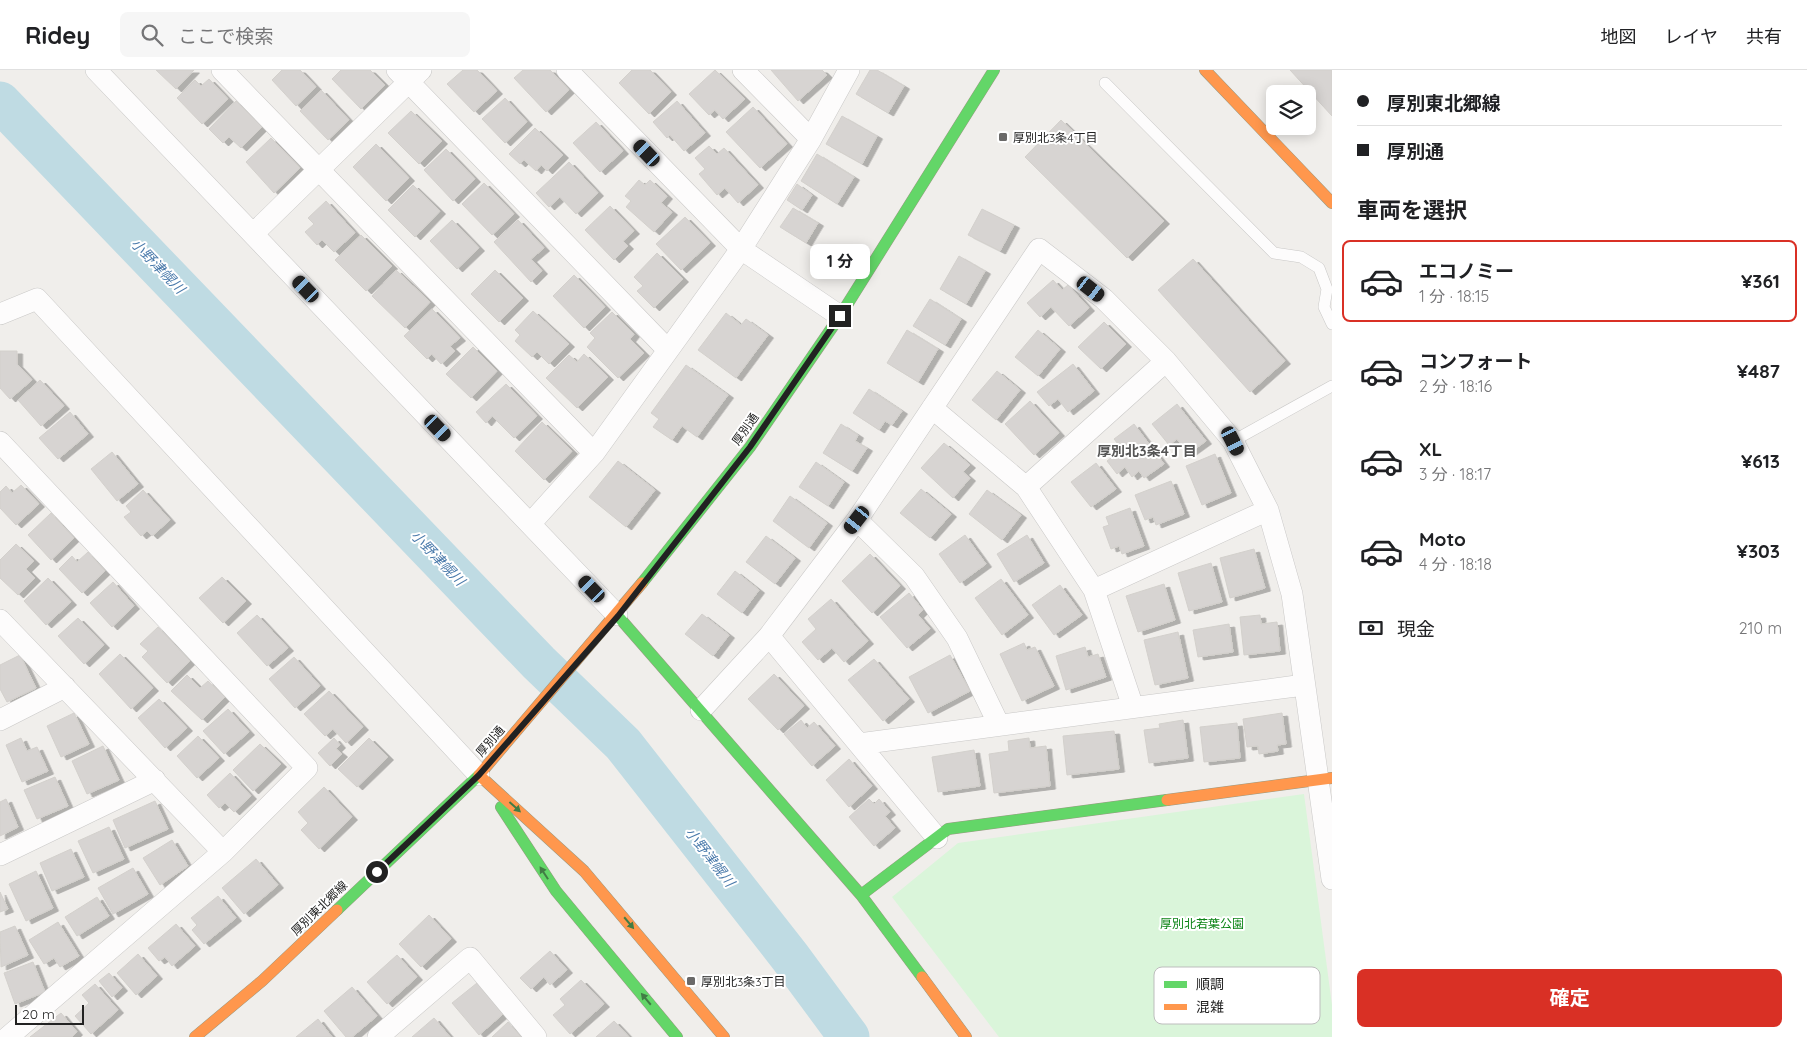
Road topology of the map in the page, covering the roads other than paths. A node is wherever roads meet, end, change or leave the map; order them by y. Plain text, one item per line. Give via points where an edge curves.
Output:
1 (222, 70) edge
2 (567, 70) edge
3 (743, 70) edge
4 (848, 70) edge
5 (994, 70) edge
6 (1204, 70) edge
7 (107, 74) edge
8 (409, 74) edge
9 (1105, 83) dead end
10 (811, 139) junction
11 (319, 170) junction
12 (1332, 202) edge
13 (253, 234) junction
14 (741, 249) junction
15 (0, 314) edge
16 (840, 316) junction
17 (1332, 324) edge
18 (668, 350) junction
19 (1166, 361) junction
20 (1332, 386) edge
21 (932, 408) junction
22 (1233, 441) junction
23 (0, 442) edge
24 (594, 452) junction
25 (1026, 487) junction
26 (1268, 510) junction
27 (857, 520) junction
28 (530, 524) junction
29 (1094, 590) junction
30 (618, 616) junction
31 (0, 620) edge
32 (769, 636) junction
33 (1304, 684) junction
34 (64, 687) junction
35 (1133, 708) junction
36 (701, 710) junction
37 (0, 720) edge
38 (999, 725) junction
39 (859, 744) junction
40 (479, 775) junction
41 (1325, 779) edge
42 (155, 780) junction
43 (937, 838) junction
44 (224, 852) junction
45 (0, 854) edge
46 (1332, 879) edge
47 (861, 895) junction
48 (8, 1037) edge
49 (195, 1037) edge
50 (378, 1037) edge
51 (536, 1037) edge
52 (677, 1037) edge
53 (724, 1037) edge
54 (966, 1037) edge

1 - 11 street
2 - 14 street
3 - 10 street
4 - 10 street
5 - 16 main road, 厚別通
6 - 12 main road
7 - 13 street
8 - 11 street
8 - 18 street
9 - 17 lane via 1274,252 1301,257 1319,268 1327,289 1324,307
10 - 14 street
11 - 13 street
11 - 24 street
13 - 28 street
14 - 16 street
14 - 18 street
15 - 40 street via 37,300
16 - 30 main road, 厚別通 via 750,447
18 - 24 street
19 - 21 street via 1104,300 1039,249
19 - 22 street
19 - 25 street
20 - 22 lane
21 - 25 street
21 - 27 street
22 - 26 street
23 - 44 street via 307,768
24 - 28 street
25 - 29 street
26 - 29 street
26 - 33 street via 1292,594
27 - 32 street
27 - 38 street via 914,576 957,638
28 - 30 street
29 - 35 street
30 - 36 main road
30 - 40 main road, 厚別通
31 - 34 street
32 - 36 street
32 - 39 street
33 - 35 street
33 - 41 street
34 - 37 street
34 - 42 street
35 - 38 street
36 - 47 main road
38 - 39 street
39 - 43 street
40 - 49 main road, 厚別東北郷線 via 262,981
52 -> 40 main road via 556,891
40 -> 53 main road via 584,871
41 - 43 main road via 948,829
41 - 46 street
42 - 44 street
42 - 45 street
43 - 47 main road
44 - 48 street
47 - 54 main road
50 - 51 street via 470,958

